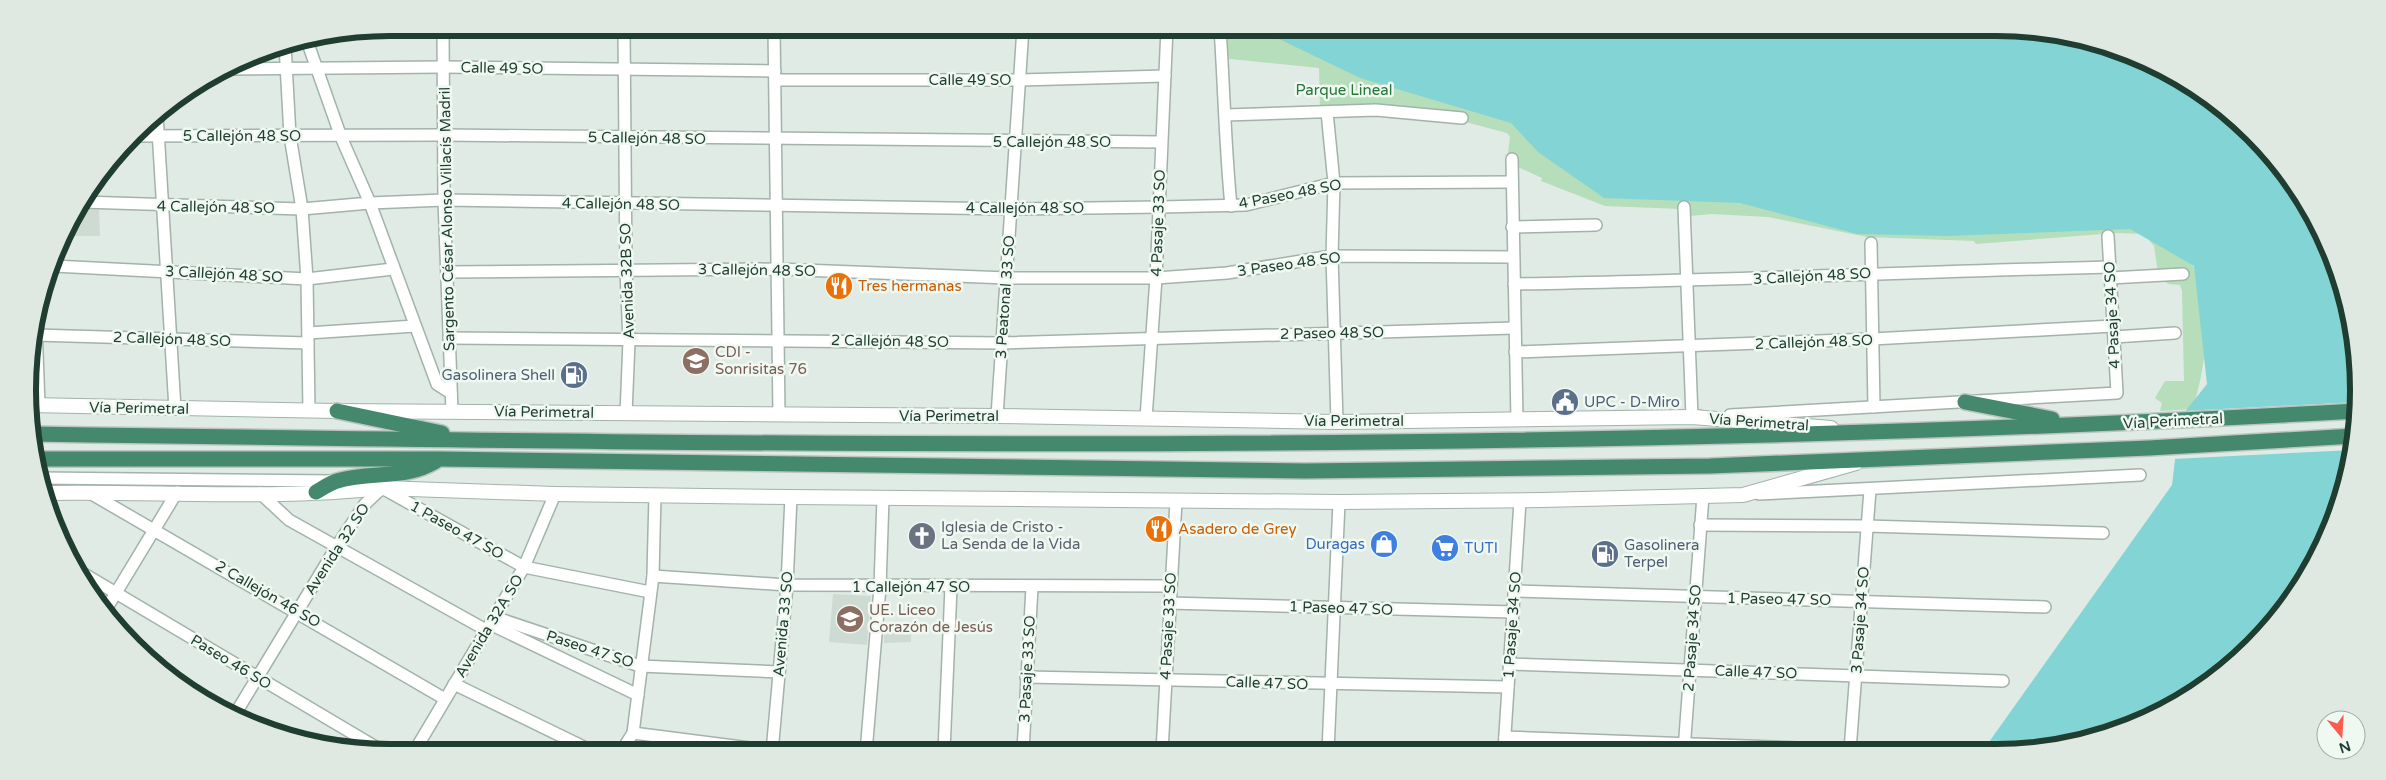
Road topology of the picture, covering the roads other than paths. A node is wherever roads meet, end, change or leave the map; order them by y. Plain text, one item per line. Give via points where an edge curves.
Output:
1 (443, 36) edge
2 (624, 36) edge
3 (774, 36) edge
4 (1023, 36) edge
5 (1167, 36) edge
6 (1221, 36) edge
7 (309, 46) edge
8 (285, 52) edge
9 (443, 67) junction
10 (242, 69) edge
11 (286, 69) junction
12 (318, 69) junction
13 (625, 70) junction
14 (775, 76) junction
15 (1165, 76) junction
16 (1020, 80) junction
17 (1327, 112) junction
18 (1226, 115) junction
19 (1462, 118) dead end
20 (157, 124) edge
21 (444, 135) junction
22 (144, 136) edge
23 (290, 136) junction
24 (158, 137) junction
25 (341, 137) junction
26 (625, 137) junction
27 (775, 140) junction
28 (1015, 141) junction
29 (1161, 142) junction
30 (1512, 159) dead end
31 (1511, 182) junction
32 (1334, 183) junction
33 (444, 200) junction
34 (90, 202) edge
35 (370, 203) junction
36 (625, 204) junction
37 (162, 206) junction
38 (776, 206) junction
39 (1231, 206) junction
40 (1160, 207) junction
41 (1684, 207) dead end
42 (302, 209) junction
43 (1011, 210) junction
44 (1596, 225) dead end
45 (1512, 227) junction
46 (2108, 236) dead end
47 (1871, 243) dead end
48 (1332, 256) junction
49 (1513, 257) junction
50 (59, 266) edge
51 (394, 269) junction
52 (777, 269) junction
53 (626, 270) junction
54 (166, 271) junction
55 (448, 272) junction
56 (1871, 273) junction
57 (2110, 273) junction
58 (2183, 274) dead end
59 (1006, 278) junction
60 (1156, 278) junction
61 (307, 279) junction
62 (1687, 282) junction
63 (1514, 284) junction
64 (415, 326) junction
65 (1514, 328) junction
66 (42, 329) edge
67 (2113, 332) junction
68 (1334, 333) junction
69 (2175, 333) dead end
70 (171, 338) junction
71 (308, 338) junction
72 (449, 338) junction
73 (1151, 338) junction
74 (1872, 339) junction
75 (778, 340) junction
76 (629, 341) junction
77 (1002, 343) junction
78 (1689, 347) junction
79 (1515, 352) junction
80 (451, 393) junction
81 (1965, 402) junction
82 (37, 405) edge
83 (1874, 407) junction
84 (175, 409) junction
85 (309, 411) junction
86 (338, 411) junction
87 (452, 411) junction
88 (2349, 411) edge
89 (626, 414) junction
90 (779, 415) junction
91 (998, 416) junction
92 (1692, 417) junction
93 (1146, 418) junction
94 (1517, 420) junction
95 (1337, 422) junction
96 (2078, 425) junction
97 (1869, 431) junction
98 (39, 434) edge
99 (2347, 436) edge
100 (488, 441) junction
101 (1303, 443) junction
102 (43, 459) edge
103 (439, 459) junction
104 (1869, 460) junction
105 (1305, 471) junction
106 (2140, 475) dead end
107 (47, 478) edge
108 (336, 481) junction
109 (382, 488) junction
110 (1870, 490) junction
111 (89, 492) junction
112 (177, 492) junction
113 (316, 492) junction
114 (51, 493) edge
115 (260, 493) junction
116 (555, 494) junction
117 (655, 495) junction
118 (1743, 495) junction
119 (1702, 496) junction
120 (791, 497) junction
121 (882, 498) junction
122 (1520, 500) junction
123 (1176, 501) junction
124 (1339, 502) junction
125 (1700, 525) junction
126 (1867, 526) junction
127 (154, 528) junction
128 (2103, 533) dead end
129 (338, 546) junction
130 (524, 567) junction
131 (90, 576) edge
132 (653, 576) junction
133 (787, 585) junction
134 (1032, 586) junction
135 (1170, 586) junction
136 (880, 587) junction
137 (951, 587) junction
138 (1514, 591) junction
139 (116, 592) junction
140 (650, 592) junction
141 (1695, 597) junction
142 (1862, 600) junction
143 (1169, 603) junction
144 (109, 605) edge
145 (2044, 607) dead end
146 (1335, 608) junction
147 (298, 612) junction
148 (1513, 612) junction
149 (490, 623) junction
150 (1509, 664) junction
151 (640, 666) junction
152 (1690, 670) junction
153 (779, 672) junction
154 (1026, 676) junction
155 (1856, 676) junction
156 (258, 678) junction
157 (1165, 680) junction
158 (2003, 681) dead end
159 (454, 684) junction
160 (1330, 685) junction
161 (1508, 687) junction
162 (638, 695) junction
163 (445, 699) junction
164 (238, 709) edge
165 (634, 733) junction
166 (1505, 737) junction
167 (369, 743) edge
168 (419, 744) edge
169 (578, 744) edge
170 (626, 744) edge
171 (714, 744) edge
172 (773, 744) edge
173 (867, 744) edge
174 (944, 744) edge
175 (1023, 744) edge
176 (1162, 744) edge
177 (1328, 744) edge
178 (1504, 744) edge
179 (1630, 744) edge
180 (1684, 744) edge
181 (1851, 744) edge

1 - 9 street, Sargento César Alonso Villacís Madril
2 - 13 street, Avenida 32B SO
3 - 14 street
4 - 16 street, 3 Peatonal 33 SO
5 - 15 street, 4 Pasaje 33 SO
6 - 18 street
7 - 12 street
8 - 11 street
9 - 12 street, Calle 49 SO
9 - 13 street, Calle 49 SO
9 - 21 street, Sargento César Alonso Villacís Madril
10 - 11 street, Calle 49 SO
11 - 12 street, Calle 49 SO
11 - 23 street
12 - 25 street
13 - 14 street, Calle 49 SO
13 - 26 street, Avenida 32B SO
14 - 16 street, Calle 49 SO
14 - 27 street
15 - 16 street, Calle 49 SO
15 - 29 street, 4 Pasaje 33 SO
16 - 28 street, 3 Peatonal 33 SO
17 - 18 street
17 - 19 street via 1376,110
17 - 32 street
18 - 39 street via 1225,153
20 - 24 street
21 - 25 street, 5 Callejón 48 SO
21 - 26 street, 5 Callejón 48 SO
21 - 33 street, Sargento César Alonso Villacís Madril
22 - 24 street, 5 Callejón 48 SO
23 - 24 street, 5 Callejón 48 SO
23 - 25 street, 5 Callejón 48 SO
23 - 42 street
24 - 37 street
25 - 35 street
26 - 27 street, 5 Callejón 48 SO
26 - 36 street, Avenida 32B SO
27 - 28 street, 5 Callejón 48 SO
27 - 38 street
28 - 29 street, 5 Callejón 48 SO
28 - 43 street, 3 Peatonal 33 SO
29 - 40 street, 4 Pasaje 33 SO
30 - 31 street
31 - 32 street, 4 Paseo 48 SO
31 - 45 street
32 - 39 street, 4 Paseo 48 SO
32 - 48 street
33 - 35 street, 4 Callejón 48 SO
33 - 36 street, 4 Callejón 48 SO
33 - 55 street, Sargento César Alonso Villacís Madril
34 - 37 street, 4 Callejón 48 SO
35 - 42 street, 4 Callejón 48 SO
35 - 51 street
36 - 38 street, 4 Callejón 48 SO
36 - 53 street, Avenida 32B SO
37 - 42 street, 4 Callejón 48 SO
37 - 54 street
38 - 43 street, 4 Callejón 48 SO
38 - 52 street
39 - 40 street, 4 Paseo 48 SO
40 - 43 street, 4 Callejón 48 SO
40 - 60 street, 4 Pasaje 33 SO
41 - 62 street
42 - 61 street
43 - 59 street, 3 Peatonal 33 SO
44 - 45 street
45 - 49 street
46 - 57 street, 4 Pasaje 34 SO
47 - 56 street
48 - 49 street, 3 Paseo 48 SO
48 - 60 street, 3 Paseo 48 SO via 1227,273
48 - 68 street
49 - 63 street
50 - 54 street, 3 Callejón 48 SO
51 - 61 street, 3 Callejón 48 SO
51 - 64 street
52 - 53 street, 3 Callejón 48 SO
52 - 59 street, 3 Callejón 48 SO
52 - 75 street
53 - 55 street, 3 Callejón 48 SO
53 - 76 street, Avenida 32B SO
54 - 61 street, 3 Callejón 48 SO
54 - 70 street
55 - 72 street, Sargento César Alonso Villacís Madril
56 - 57 street, 3 Callejón 48 SO
56 - 62 street, 3 Callejón 48 SO
56 - 74 street
57 - 58 street, 3 Callejón 48 SO
57 - 67 street, 4 Pasaje 34 SO
59 - 60 street, 3 Callejón 48 SO
59 - 77 street, 3 Peatonal 33 SO
60 - 73 street, 4 Pasaje 33 SO
61 - 71 street
62 - 63 street, 3 Callejón 48 SO
62 - 78 street
63 - 65 street
64 - 71 street, 2 Callejón 48 SO
64 - 80 street via 437,384
65 - 68 street, 2 Paseo 48 SO
65 - 79 street
66 - 70 street, 2 Callejón 48 SO
67 - 69 street, 2 Callejón 48 SO
67 - 74 street, 2 Callejón 48 SO
67 - 81 street, 4 Pasaje 34 SO via 2117,393
68 - 73 street, 2 Paseo 48 SO
68 - 95 street
70 - 71 street, 2 Callejón 48 SO
70 - 84 street
71 - 85 street
72 - 76 street, 2 Callejón 48 SO
72 - 80 street, Sargento César Alonso Villacís Madril
73 - 77 street, 2 Callejón 48 SO
73 - 93 street, 4 Pasaje 33 SO
74 - 78 street, 2 Callejón 48 SO
74 - 83 street
75 - 76 street, 2 Callejón 48 SO
75 - 77 street, 2 Callejón 48 SO
75 - 90 street
76 - 89 street, Avenida 32B SO
77 - 91 street, 3 Peatonal 33 SO
78 - 79 street, 2 Callejón 48 SO
78 - 92 street
79 - 94 street
80 - 87 street, Sargento César Alonso Villacís Madril
81 - 83 street
81 - 96 highway
82 - 84 street, Vía Perimetral
83 - 92 street
84 - 85 street, Vía Perimetral
85 - 86 street, Vía Perimetral
86 - 87 street, Vía Perimetral
86 - 100 highway
87 - 89 street, Vía Perimetral
88 - 96 highway, Vía Perimetral
89 - 90 street, Vía Perimetral
90 - 91 street, Vía Perimetral
91 - 93 street, Vía Perimetral
92 - 94 street, Vía Perimetral
92 - 97 street, Vía Perimetral
93 - 95 street, Vía Perimetral
94 - 95 street, Vía Perimetral
96 - 97 highway, Vía Perimetral
97 - 101 highway, Vía Perimetral
98 - 100 highway, Vía Perimetral
99 - 104 highway, Vía Perimetral
100 - 101 highway, Vía Perimetral
101 - 105 highway
102 - 103 highway, Vía Perimetral
103 - 105 highway, Vía Perimetral
103 - 108 highway via 409,473
104 - 105 highway, Vía Perimetral via 1710,466
104 - 118 street, Vía Perimetral
106 - 110 street
107 - 108 street
108 - 113 highway
109 - 113 street, Vía Perimetral
109 - 116 street, Vía Perimetral
109 - 129 street, Avenida 32 SO via 365,504
109 - 130 street, 1 Paseo 47 SO
110 - 118 street
110 - 126 street, 3 Pasaje 34 SO
111 - 112 street, Vía Perimetral
111 - 114 street, Vía Perimetral
111 - 127 street, 2 Callejón 46 SO
112 - 115 street, Vía Perimetral
112 - 127 street
113 - 115 street, Vía Perimetral
115 - 129 street, Paseo 47 SO via 289,520
116 - 117 street, Vía Perimetral
116 - 130 street, Avenida 32A SO
117 - 120 street, Vía Perimetral
117 - 132 street
118 - 119 street, Vía Perimetral
119 - 122 street, Vía Perimetral
119 - 125 street, 2 Pasaje 34 SO
120 - 121 street, Vía Perimetral
120 - 133 street, Avenida 33 SO
121 - 123 street, Vía Perimetral
121 - 136 street
122 - 124 street, Vía Perimetral
122 - 138 street, 1 Pasaje 34 SO
123 - 124 street, Vía Perimetral
123 - 135 street, 4 Pasaje 33 SO
124 - 146 street
125 - 126 street
125 - 141 street, 2 Pasaje 34 SO
126 - 128 street
126 - 142 street, 3 Pasaje 34 SO
127 - 139 street
127 - 147 street, 2 Callejón 46 SO
129 - 147 street, Avenida 32 SO
129 - 149 street, Paseo 47 SO
130 - 140 street, 1 Paseo 47 SO
130 - 149 street, Avenida 32A SO
131 - 139 street, Paseo 46 SO
132 - 133 street, 1 Callejón 47 SO
132 - 140 street
133 - 136 street, 1 Callejón 47 SO
133 - 153 street, Avenida 33 SO
134 - 135 street, 1 Callejón 47 SO
134 - 137 street, 1 Callejón 47 SO
134 - 154 street, 3 Pasaje 33 SO
135 - 143 street, 4 Pasaje 33 SO
136 - 137 street, 1 Callejón 47 SO
136 - 173 street
137 - 174 street
138 - 141 street, 1 Paseo 47 SO
138 - 148 street, 1 Pasaje 34 SO
139 - 144 street
139 - 156 street, Paseo 46 SO
140 - 151 street
141 - 142 street, 1 Paseo 47 SO
141 - 152 street, 2 Pasaje 34 SO
142 - 145 street, 1 Paseo 47 SO
142 - 155 street, 3 Pasaje 34 SO
143 - 146 street, 1 Paseo 47 SO
143 - 157 street, 4 Pasaje 33 SO
146 - 148 street, 1 Paseo 47 SO
146 - 160 street
147 - 156 street, Avenida 32 SO
147 - 163 street, 2 Callejón 46 SO
148 - 150 street, 1 Pasaje 34 SO
149 - 151 street, Paseo 47 SO
149 - 159 street, Avenida 32A SO
149 - 162 street, Paseo 47 SO
150 - 152 street, Calle 47 SO
150 - 161 street, 1 Pasaje 34 SO
151 - 153 street, Paseo 47 SO
151 - 162 street
152 - 155 street, Calle 47 SO
152 - 180 street, 2 Pasaje 34 SO
153 - 172 street, Avenida 33 SO
154 - 157 street, Calle 47 SO
154 - 175 street, 3 Pasaje 33 SO
155 - 158 street, Calle 47 SO
155 - 181 street, 3 Pasaje 34 SO
156 - 164 street, Avenida 32 SO
156 - 167 street, Paseo 46 SO
157 - 160 street, Calle 47 SO
157 - 176 street, 4 Pasaje 33 SO
159 - 163 street, Avenida 32A SO
159 - 169 street
160 - 161 street, Calle 47 SO
160 - 177 street
161 - 166 street, 1 Pasaje 34 SO
162 - 165 street
163 - 168 street, Avenida 32A SO
165 - 170 street
165 - 171 street
166 - 178 street, 1 Pasaje 34 SO
166 - 179 street

